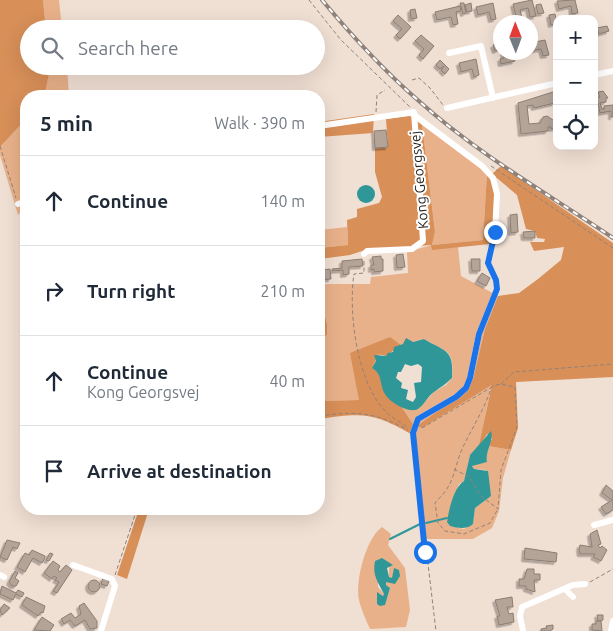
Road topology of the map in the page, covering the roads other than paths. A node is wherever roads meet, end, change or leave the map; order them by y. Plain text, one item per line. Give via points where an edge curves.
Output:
1 (449, 53) dead end
2 (613, 71) edge
3 (598, 74) edge
4 (553, 84) edge
5 (502, 96) junction
6 (493, 98) junction
7 (504, 103) dead end
8 (447, 108) road end
9 (414, 114) junction
10 (325, 125) edge
11 (364, 254) road end
12 (413, 433) road end
13 (613, 520) edge
14 (594, 525) dead end
15 (73, 565) dead end
16 (585, 584) road end
17 (566, 588) junction
18 (573, 597) dead end
19 (613, 621) edge
20 (102, 631) edge
21 (523, 631) edge
22 (611, 631) edge

1 - 6 street via 481,46
2 - 3 street
4 - 5 street
5 - 6 street
5 - 7 street
6 - 8 street
9 - 10 street, Kong Georgsvej
9 - 11 street, Kong Georgsvej via 423,241 412,249 367,251
9 - 12 street, Kong Georgsvej via 493,178 497,194 495,232 488,263 497,289 479,334 468,383 456,397 418,419
13 - 14 street
15 - 20 street via 112,579 114,586
16 - 17 street
17 - 18 street
17 - 21 street via 522,607
19 - 22 street

